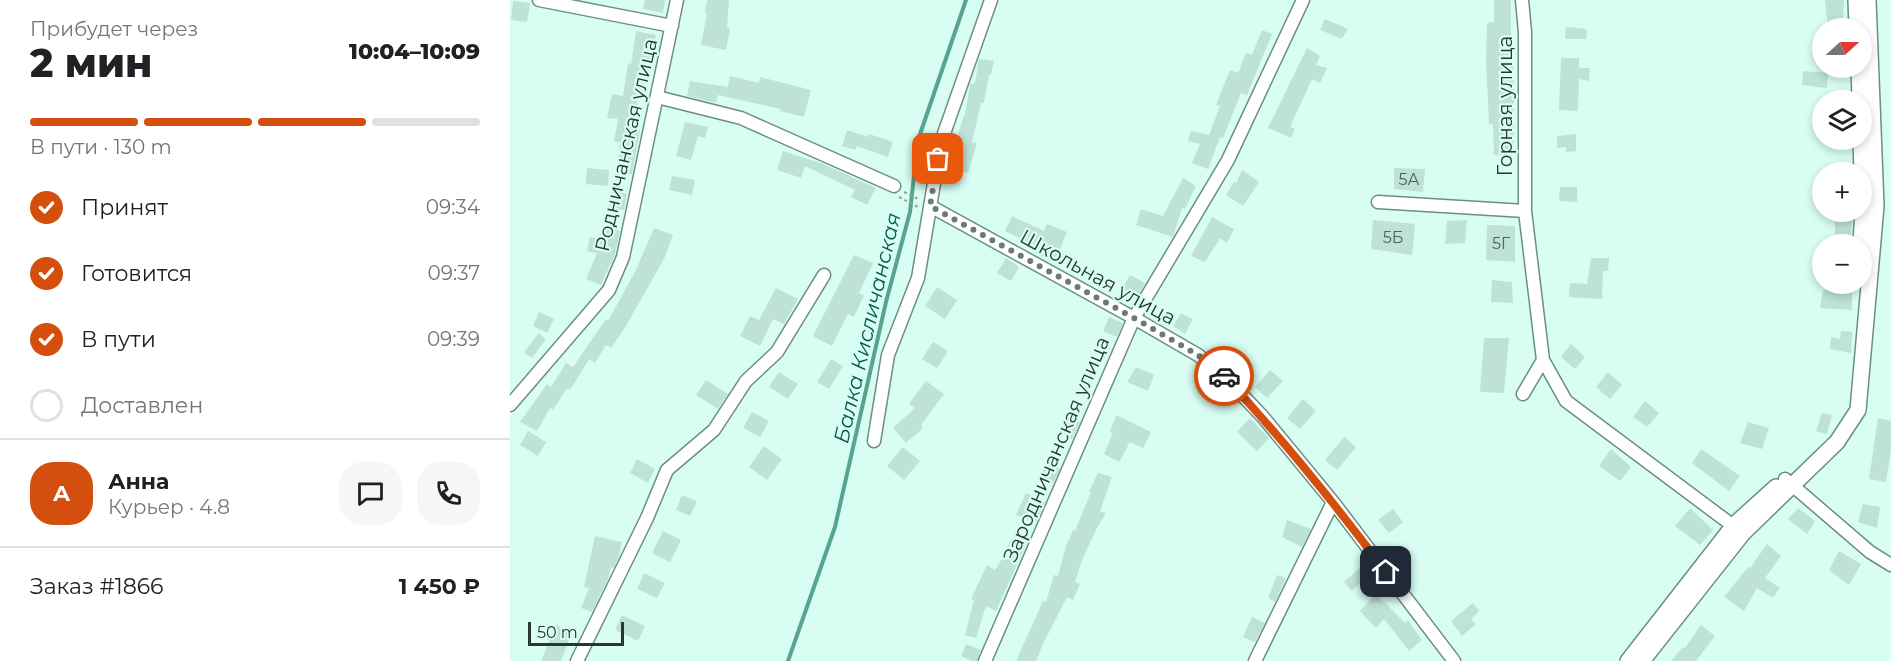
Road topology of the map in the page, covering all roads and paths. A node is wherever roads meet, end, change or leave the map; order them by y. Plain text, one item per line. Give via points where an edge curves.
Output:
1 (539, 0) edge
2 (677, 0) edge
3 (991, 0) edge
4 (1303, 0) edge
5 (1522, 0) edge
6 (1856, 0) edge
7 (1868, 0) edge
8 (1857, 18) edge
9 (672, 26) junction
10 (657, 97) junction
11 (1861, 150) edge
12 (893, 185) junction
13 (1378, 202) dead end
14 (930, 207) junction
15 (1525, 211) junction
16 (1862, 234) edge
17 (824, 275) dead end
18 (1858, 294) edge
19 (1134, 318) junction
20 (1543, 360) junction
21 (1523, 394) dead end
22 (510, 405) edge
23 (874, 441) dead end
24 (1788, 482) junction
25 (1334, 502) junction
26 (1738, 529) junction
27 (1891, 565) edge
28 (577, 661) edge
29 (985, 661) edge
30 (1255, 661) edge
31 (1454, 661) edge
32 (1628, 661) edge
33 (1642, 661) edge

1 - 9 street
2 - 9 street, Родничанская улица
3 - 14 street via 941,142
4 - 19 street, Зародничанская улица via 1228,160
5 - 15 street, Горная улица
6 - 8 street
7 - 24 street via 1876,206 1858,410 1837,442
9 - 10 street, Родничанская улица
10 - 12 street via 741,118
10 - 22 street, Родничанская улица via 623,257 609,290
11 - 16 street
12 - 14 path
12 - 14 path via 899,197 921,209
13 - 15 street
14 - 19 street, Школьная улица
14 - 23 street via 918,278 888,355
15 - 20 street, Горная улица
17 - 28 street via 777,352 746,381 714,430 667,470
18 - 24 street via 1851,404 1831,438
19 - 25 street, Школьная улица via 1198,355 1224,376
19 - 29 street, Зародничанская улица
20 - 21 street
20 - 26 street via 1566,401
24 - 26 street
24 - 27 street via 1869,552
25 - 30 street
25 - 31 street, Школьная улица
26 - 32 street
26 - 33 street

